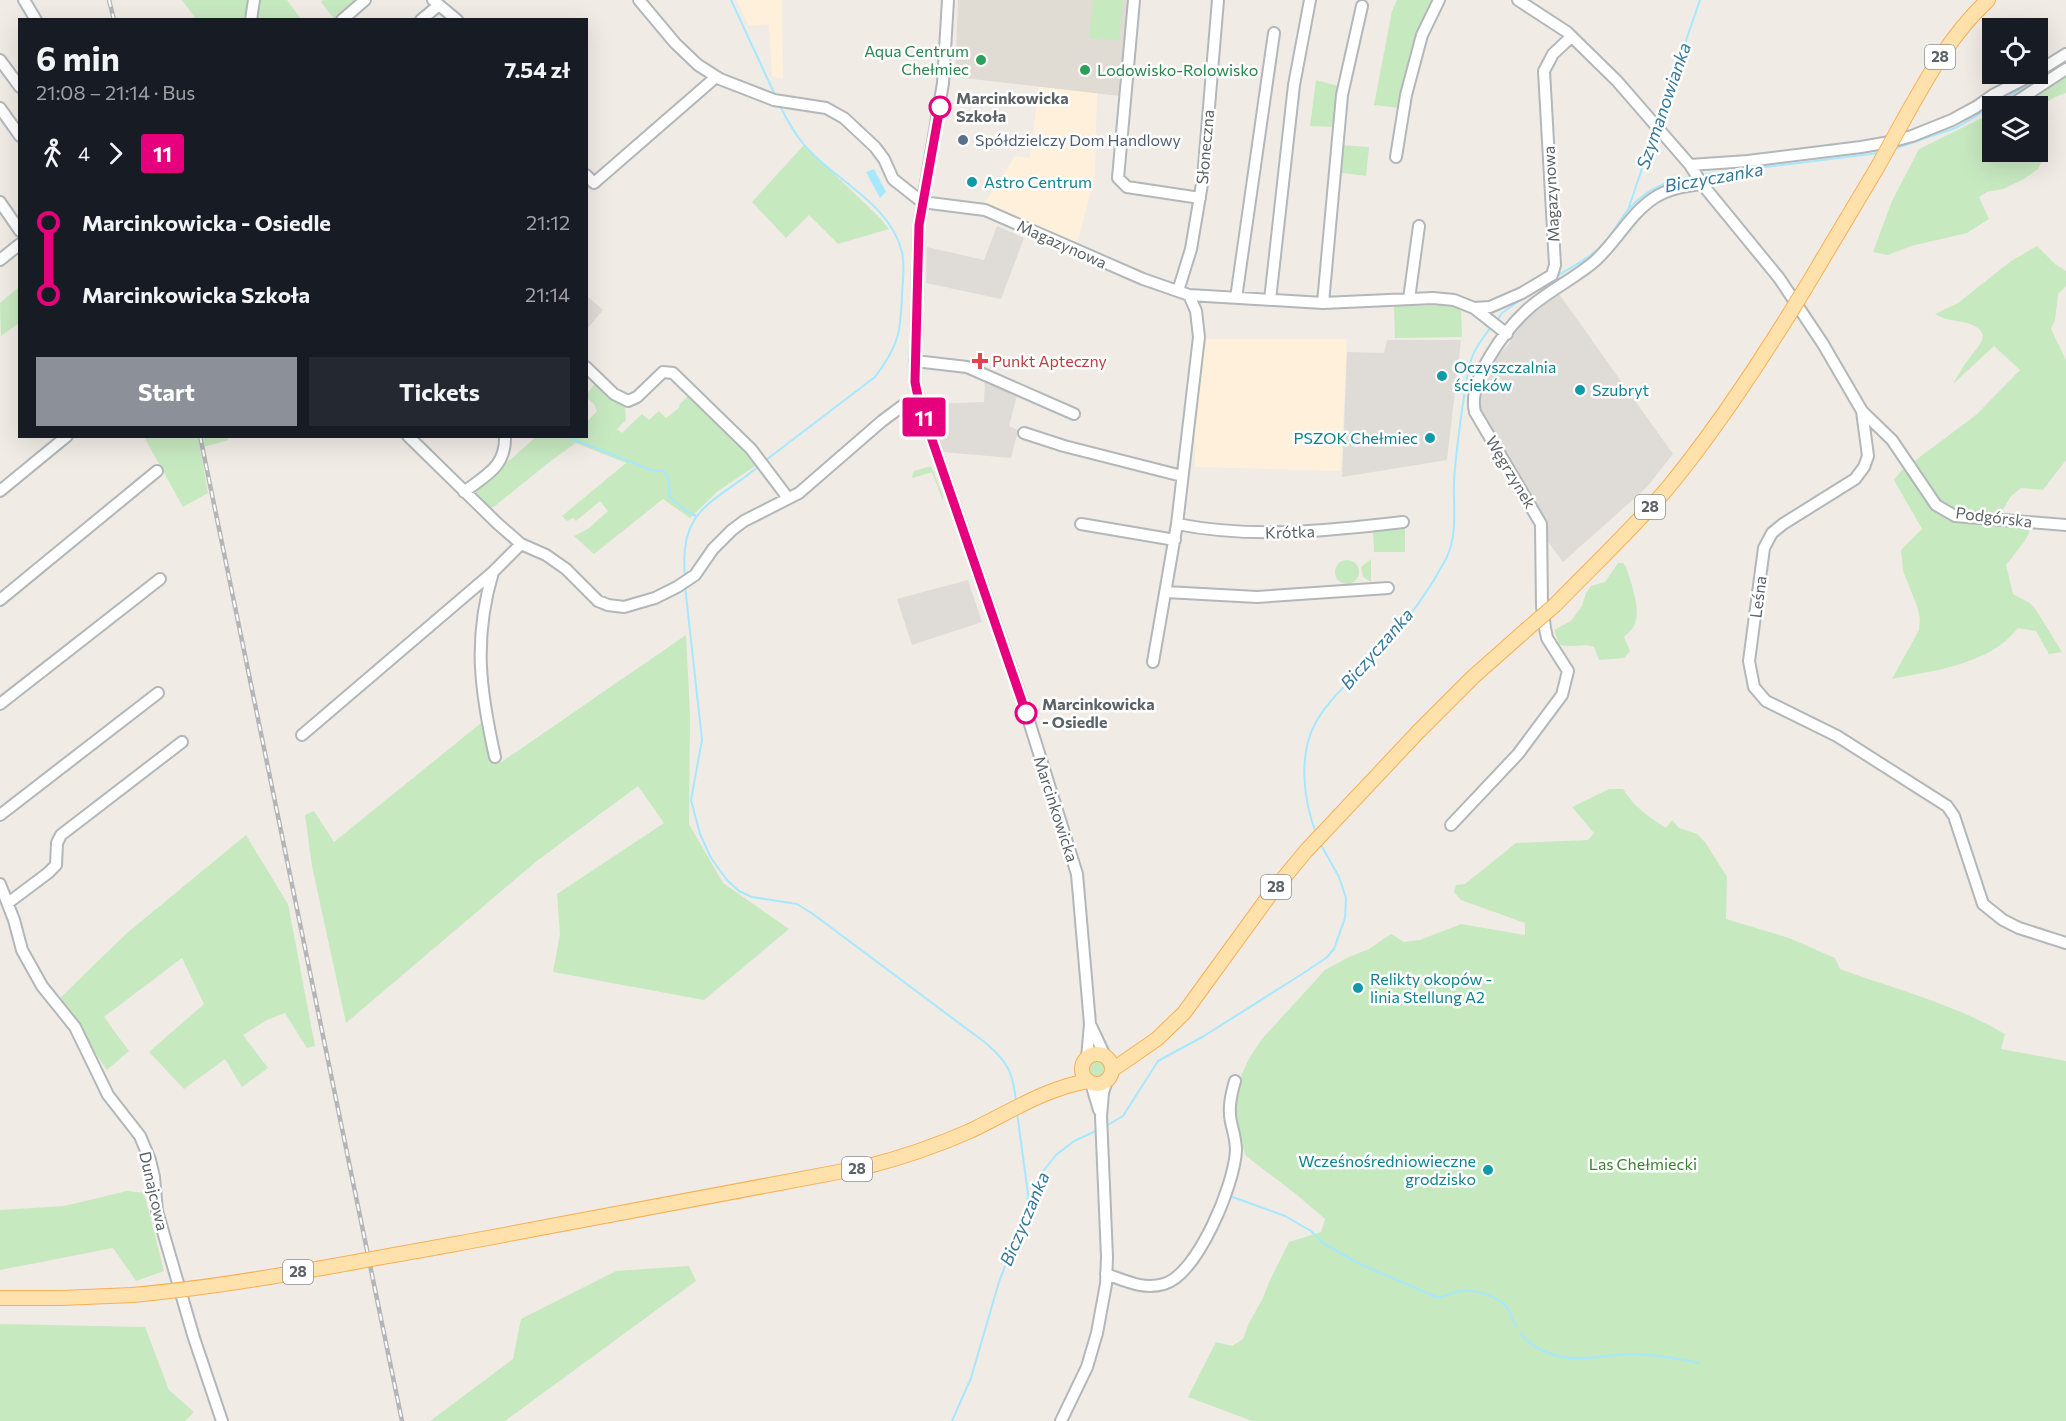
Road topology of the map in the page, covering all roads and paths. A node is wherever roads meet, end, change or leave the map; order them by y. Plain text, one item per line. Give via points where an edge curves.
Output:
1 (24, 0) edge
2 (254, 0) edge
3 (365, 0) edge
4 (639, 0) edge
5 (948, 0) edge
6 (1134, 0) edge
7 (1218, 0) edge
8 (1310, 0) edge
9 (1439, 0) edge
10 (1518, 0) edge
11 (1988, 0) edge
12 (436, 2) edge
13 (1362, 6) dead end
14 (35, 18) edge
15 (251, 18) edge
16 (344, 18) edge
17 (423, 18) edge
18 (455, 18) edge
19 (1274, 33) dead end
20 (1571, 37) junction
21 (2066, 54) edge
22 (0, 60) edge
23 (2048, 65) edge
24 (2066, 69) edge
25 (716, 77) junction
26 (18, 84) edge
27 (2014, 84) edge
28 (2025, 96) edge
29 (0, 108) edge
30 (18, 133) edge
31 (1396, 157) dead end
32 (1692, 167) junction
33 (590, 179) edge
34 (1702, 184) junction
35 (1200, 198) junction
36 (0, 202) edge
37 (922, 202) junction
38 (1419, 226) dead end
39 (18, 228) edge
40 (18, 245) edge
41 (1, 258) edge
42 (1184, 293) junction
43 (1236, 298) junction
44 (1409, 299) junction
45 (1270, 300) junction
46 (1323, 303) junction
47 (1474, 308) junction
48 (1505, 332) junction
49 (915, 361) junction
50 (588, 369) edge
51 (918, 399) junction
52 (1862, 411) junction
53 (1074, 414) dead end
54 (1024, 432) dead end
55 (65, 438) edge
56 (410, 438) edge
57 (505, 438) edge
58 (157, 471) dead end
59 (1182, 476) junction
60 (0, 491) edge
61 (464, 492) junction
62 (788, 498) junction
63 (1403, 522) dead end
64 (1081, 524) dead end
65 (1177, 524) junction
66 (2066, 525) edge
67 (1174, 540) junction
68 (521, 544) junction
69 (493, 572) junction
70 (160, 579) dead end
71 (1388, 588) dead end
72 (1166, 592) junction
73 (0, 600) edge
74 (1153, 662) dead end
75 (159, 693) dead end
76 (0, 704) edge
77 (302, 735) dead end
78 (182, 742) dead end
79 (495, 757) dead end
80 (0, 815) edge
81 (1451, 825) dead end
82 (0, 884) edge
83 (8, 903) junction
84 (2066, 943) edge
85 (1090, 1024) junction
86 (1085, 1062) junction
87 (1108, 1066) junction
88 (1235, 1081) dead end
89 (1090, 1082) junction
90 (1053, 1090) junction
91 (1101, 1116) junction
92 (1106, 1274) junction
93 (0, 1298) edge
94 (222, 1421) edge
95 (1061, 1421) edge

1 - 14 street
2 - 15 street
3 - 16 street
4 - 25 street via 675,43
5 - 37 street, Marcinkowicka via 943,83
6 - 35 street via 1118,178 1127,187
7 - 35 street, Słoneczna
8 - 45 street via 1292,95
9 - 31 street via 1422,34 1406,95
10 - 20 street, Leśna
11 - 87 main road, 28, bridge via 1942,54 1787,318 1692,458 1636,524 1555,605 1473,677 1333,821 1259,908 1184,1013 1136,1053
12 - 17 street
12 - 18 street
13 - 46 street via 1342,95
19 - 43 street
20 - 32 street, Leśna via 1617,81
20 - 47 street, Magazynowa via 1553,54 1545,71 1555,265 1552,274 1490,307
21 - 23 street
22 - 26 street
24 - 28 street
25 - 33 street
25 - 37 street via 753,93 826,108 844,118 875,147 893,179
27 - 32 street via 1952,120 1890,142
29 - 30 street
32 - 34 street, Leśna
34 - 48 street, Węgrzynek via 1669,190 1655,197 1594,261 1528,309
34 - 52 street, Leśna via 1779,278
35 - 42 street, Słoneczna
36 - 39 street
37 - 42 street, Magazynowa via 985,210
37 - 49 street, Marcinkowicka
38 - 44 street
40 - 41 street
42 - 43 street, Magazynowa
42 - 59 street via 1196,311 1199,336
43 - 45 street, Magazynowa
44 - 46 street, Magazynowa
44 - 47 street, Magazynowa via 1454,300
45 - 46 street, Magazynowa
47 - 48 street, Magazynowa
48 - 81 street, Węgrzynek via 1480,377 1474,406 1541,524 1545,628 1547,638 1566,666 1568,678 1562,695 1518,754
49 - 51 street, Marcinkowicka
49 - 53 street via 968,368
50 - 62 street via 614,394 628,401 663,372 673,373 733,429
51 - 62 street via 897,409 800,493
51 - 85 street, Marcinkowicka via 1072,854
52 - 66 street, Podgórska via 1892,440 1936,504 1955,516
52 - 84 street, Leśna via 1868,456 1864,467 1855,479 1783,524 1772,533 1764,548 1749,661 1754,687 1766,701 1837,736 1947,806 1954,816 1983,904 2019,928
54 - 59 street
55 - 60 street
56 - 61 street
57 - 61 street via 502,459
58 - 73 street
59 - 65 street
61 - 68 street
62 - 68 street via 732,530 684,583 655,598 624,607 598,601 566,569
63 - 65 street, Krótka via 1244,534
64 - 67 street
65 - 67 street
67 - 72 street
68 - 69 street
69 - 77 street
69 - 79 street via 484,601 480,636 483,699
70 - 76 street
71 - 72 street via 1257,597
72 - 74 street
75 - 80 street
78 - 83 street via 61,835 56,865
82 - 83 street, Dunajcowa
83 - 94 street, Dunajcowa via 22,950 42,986 75,1027 108,1095 140,1136 150,1160 157,1211
85 - 86 street, Marcinkowicka
85 - 87 street, Marcinkowicka
86 - 87 main road, 28 via 1094,1054
86 - 89 main road via 1083,1075
86 - 90 main road, 28
87 - 89 main road, 28 via 1100,1084
87 - 91 street
88 - 92 street via 1230,1101 1235,1159 1203,1244 1172,1281 1146,1287
89 - 90 main road, 28
89 - 91 street
90 - 93 main road, 28, bridge via 967,1132 897,1159 808,1179 185,1290 97,1297
91 - 92 street
92 - 95 street via 1087,1367

